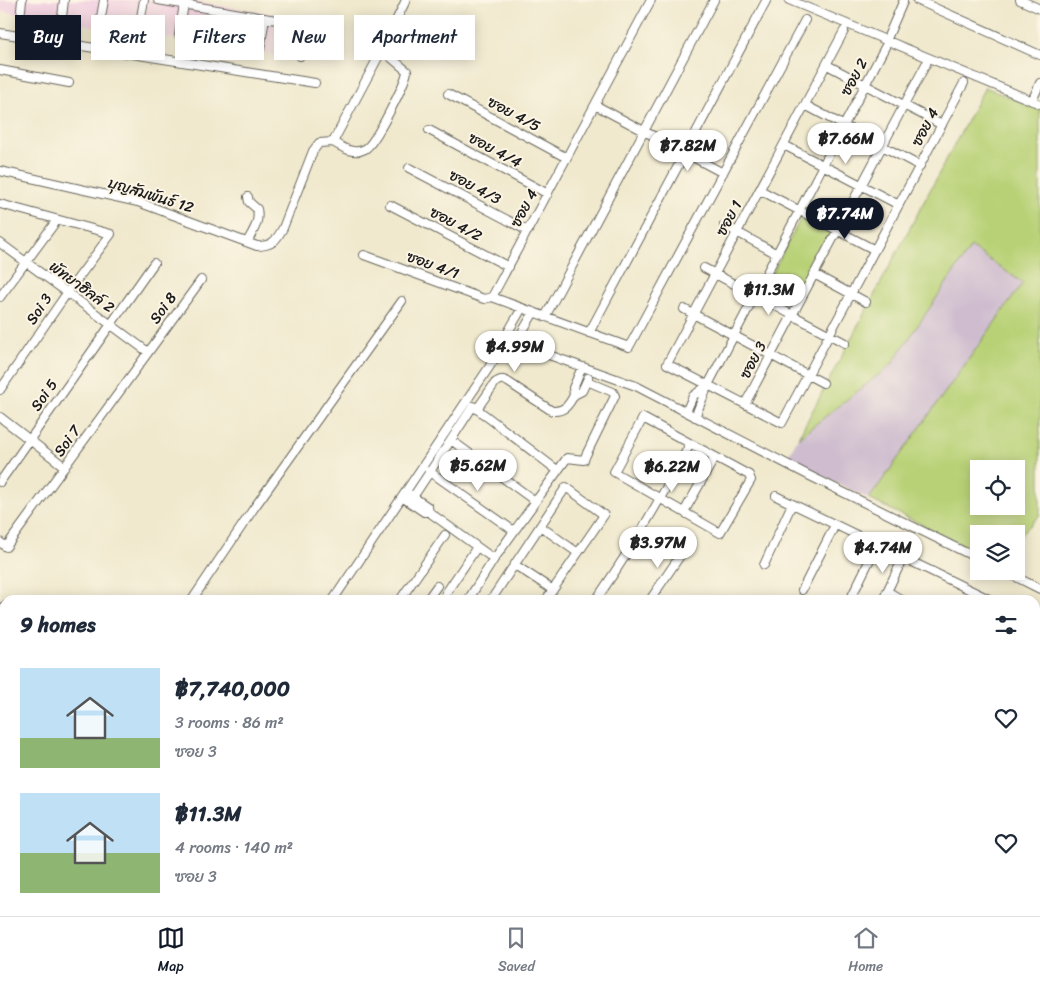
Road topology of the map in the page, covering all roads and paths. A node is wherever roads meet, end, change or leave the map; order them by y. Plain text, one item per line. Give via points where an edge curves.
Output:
1 (22, 0) edge
2 (64, 0) edge
3 (104, 0) edge
4 (144, 0) edge
5 (158, 0) edge
6 (406, 0) edge
7 (651, 0) edge
8 (714, 0) edge
9 (789, 0) edge
10 (916, 0) edge
11 (1020, 0) edge
12 (766, 1) edge
13 (902, 1) edge
14 (184, 4) junction
15 (21, 10) dead end
16 (1040, 10) edge
17 (225, 11) junction
18 (62, 15) edge
19 (101, 15) edge
20 (141, 15) edge
21 (182, 15) edge
22 (224, 15) edge
23 (399, 15) edge
24 (265, 18) junction
25 (274, 20) edge
26 (805, 20) dead end
27 (264, 24) edge
28 (844, 31) dead end
29 (0, 33) edge
30 (886, 44) junction
31 (1040, 55) edge
32 (377, 60) edge
33 (393, 60) edge
34 (926, 64) dead end
35 (826, 65) junction
36 (0, 70) edge
37 (69, 83) dead end
38 (315, 83) dead end
39 (964, 83) dead end
40 (1040, 84) edge
41 (865, 85) junction
42 (448, 94) dead end
43 (1032, 101) junction
44 (1040, 104) edge
45 (595, 105) junction
46 (805, 105) junction
47 (904, 106) junction
48 (844, 125) junction
49 (942, 125) junction
50 (429, 130) dead end
51 (644, 131) junction
52 (333, 142) junction
53 (784, 145) junction
54 (883, 146) junction
55 (685, 153) junction
56 (567, 158) junction
57 (823, 166) junction
58 (920, 166) junction
59 (409, 168) dead end
60 (0, 171) edge
61 (723, 173) junction
62 (861, 186) junction
63 (760, 190) junction
64 (548, 194) junction
65 (248, 197) dead end
66 (0, 204) edge
67 (390, 205) dead end
68 (899, 206) junction
69 (800, 210) junction
70 (57, 220) junction
71 (724, 225) dead end
72 (838, 230) junction
73 (528, 231) junction
74 (737, 233) junction
75 (247, 242) junction
76 (0, 243) edge
77 (875, 250) junction
78 (777, 254) junction
79 (364, 255) dead end
80 (25, 262) junction
81 (154, 262) dead end
82 (509, 266) junction
83 (704, 268) dead end
84 (715, 274) junction
85 (814, 274) junction
86 (201, 280) dead end
87 (67, 293) junction
88 (851, 294) junction
89 (755, 296) junction
90 (0, 297) edge
91 (492, 297) junction
92 (402, 301) dead end
93 (866, 302) dead end
94 (522, 308) junction
95 (684, 309) dead end
96 (534, 312) junction
97 (694, 314) junction
98 (792, 315) junction
99 (545, 317) junction
100 (110, 324) junction
101 (590, 333) junction
102 (829, 335) junction
103 (734, 336) junction
104 (845, 343) dead end
105 (515, 344) junction
106 (629, 347) joint
107 (148, 352) junction
108 (771, 356) junction
109 (582, 367) junction
110 (591, 370) junction
111 (808, 375) junction
112 (586, 381) junction
113 (823, 383) dead end
114 (708, 385) junction
115 (0, 390) edge
116 (574, 395) junction
117 (745, 404) junction
118 (477, 409) junction
119 (686, 412) junction
120 (0, 417) edge
121 (695, 417) junction
122 (29, 440) junction
123 (451, 440) junction
124 (690, 444) junction
125 (715, 457) junction
126 (65, 467) junction
127 (557, 470) junction
128 (429, 471) junction
129 (0, 482) edge
130 (404, 494) junction
131 (776, 496) dead end
132 (413, 497) junction
133 (661, 499) junction
134 (536, 501) junction
135 (792, 504) junction
136 (429, 512) junction
137 (684, 512) junction
138 (835, 525) junction
139 (540, 526) junction
140 (514, 532) junction
141 (444, 535) dead end
142 (3, 544) edge
143 (877, 545) junction
144 (477, 547) junction
145 (684, 550) dead end
146 (578, 553) junction
147 (970, 555) edge
148 (903, 558) junction
149 (494, 559) junction
150 (515, 564) junction
151 (764, 566) dead end
152 (1022, 580) edge
153 (437, 586) dead end
154 (1040, 589) edge
155 (552, 590) junction
156 (802, 590) dead end
157 (887, 591) junction
158 (195, 595) edge
159 (335, 595) edge
160 (403, 595) edge
161 (431, 595) edge
162 (445, 595) edge
163 (471, 595) edge
164 (494, 595) edge
165 (549, 595) edge
166 (599, 595) edge
167 (653, 595) edge
168 (852, 595) edge
169 (885, 595) edge
170 (894, 595) edge
171 (981, 595) edge

1 - 15 street
2 - 18 street
3 - 19 street
4 - 20 street
5 - 14 street
6 - 23 street
7 - 45 street, ซอย 4
8 - 51 street
9 - 30 street
10 - 13 street via 910,3
10 - 31 street
11 - 16 street
12 - 55 street
13 - 30 street, ซอย 2
14 - 17 street
14 - 21 street
17 - 22 street
17 - 24 street
24 - 25 street
24 - 27 street
26 - 61 street, ซอย 1
28 - 35 street, ซอย 1
29 - 38 street
30 - 41 street, ซอย 2
30 - 43 street
32 - 52 street
33 - 52 street via 406,71 405,80 376,136 367,148 359,151
34 - 47 street, ซอย 3
35 - 41 street
35 - 46 street, ซอย 1
36 - 37 street
39 - 49 street, ซอย 4
40 - 43 street
41 - 47 street
41 - 48 street, ซอย 2
42 - 56 street, ซอย 4/5
43 - 44 street
45 - 51 street
45 - 56 street, ซอย 4
46 - 48 street
46 - 53 street, ซอย 1
47 - 49 street
47 - 54 street, ซอย 3
48 - 54 street
48 - 57 street, ซอย 2
49 - 58 street, ซอย 4
50 - 64 street, ซอย 4/4
51 - 55 street
51 - 99 street
52 - 75 street, บุญสัมพันธ์ 12 via 322,142 316,146 277,239 268,246
53 - 57 street
53 - 63 street, ซอย 1
54 - 58 street
54 - 62 street, ซอย 3
55 - 61 street
55 - 101 street
56 - 64 street, ซอย 4
57 - 62 street
57 - 69 street, ซอย 2
58 - 68 street, ซอย 4
59 - 73 street, ซอย 4/3
60 - 75 street, บุญสัมพันธ์ 12 via 138,202
61 - 106 street, ซอย 1
62 - 68 street
62 - 72 street, ซอย 3
63 - 69 street
63 - 74 street, ซอย 1
64 - 73 street, ซอย 4
65 - 75 street via 258,216
66 - 70 street
67 - 82 street, ซอย 4/2
68 - 77 street, ซอย 4
69 - 72 street
69 - 78 street, ซอย 2
70 - 80 street
70 - 87 street, Soi 3 via 111,234
71 - 74 street
72 - 77 street
72 - 85 street, ซอย 3
73 - 82 street, ซอย 4
74 - 78 street
74 - 84 street, ซอย 1
76 - 80 street, พัทยาฮิลล์ 2
77 - 88 street, ซอย 4
78 - 89 street, ซอย 2
79 - 91 street, ซอย 4/1 via 484,299
80 - 87 street, พัทยาฮิลล์ 2
80 - 90 street
81 - 100 street, Soi 5
82 - 91 street, ซอย 4
83 - 84 street
84 - 89 street
84 - 97 street, ซอย 1
85 - 88 street
85 - 98 street, ซอย 3
86 - 107 street, Soi 8
87 - 100 street, พัทยาฮิลล์ 2
87 - 115 street, Soi 3
88 - 93 street
88 - 102 street, ซอย 4
89 - 98 street
89 - 103 street, ซอย 2
91 - 94 street, ซอย 4/1
92 - 158 street
94 - 96 street, ซอย 4/1
94 - 105 street via 504,339
95 - 97 street
96 - 99 street, ซอย 4/1
96 - 105 street
97 - 103 street
97 - 114 street, ซอย 1 via 667,364
98 - 102 street
98 - 108 street, ซอย 3
99 - 101 street, ซอย 4/1
100 - 107 street, พัทยาฮิลล์ 2
100 - 122 street, Soi 5
101 - 106 street, ซอย 4/1
102 - 104 street
102 - 111 street, ซอย 4
103 - 108 street
103 - 114 street, ซอย 2
105 - 109 street
105 - 130 street via 500,351
107 - 126 street, Soi 7
108 - 111 street
108 - 117 street, ซอย 3
109 - 110 street
109 - 116 street
110 - 112 street
110 - 119 street via 636,386
111 - 113 street
111 - 117 street, ซอย 4 via 782,423
112 - 116 street via 582,391
112 - 127 street via 613,392 615,396 584,460 567,458
114 - 117 street
114 - 119 street via 693,396
114 - 121 street
116 - 118 street via 566,408 552,412 508,382 499,380
118 - 123 street via 473,406
118 - 127 street
119 - 121 street
120 - 122 street
121 - 147 street
122 - 126 street
122 - 129 street, Soi 5
123 - 128 street
123 - 134 street
124 - 125 street
124 - 133 street
124 - 133 street via 643,418 614,472
125 - 137 street
125 - 137 street via 749,475 751,480 720,533
126 - 142 street, Soi 7
127 - 134 street
128 - 132 street
128 - 140 street
130 - 132 street
130 - 136 street via 424,512
130 - 159 street
131 - 135 street
132 - 136 street via 428,507
133 - 137 street
133 - 166 street
134 - 140 street
135 - 138 street
135 - 151 street
136 - 144 street
138 - 143 street
138 - 156 street
139 - 146 street
139 - 146 street via 566,487 604,515
139 - 150 street
140 - 149 street
141 - 160 street
143 - 148 street
143 - 168 street
144 - 149 street
144 - 162 street
145 - 167 street
146 - 155 street
148 - 157 street
148 - 171 street
149 - 163 street
150 - 155 street
150 - 164 street
152 - 154 street
153 - 161 street
155 - 165 street
157 - 169 street
157 - 170 street

